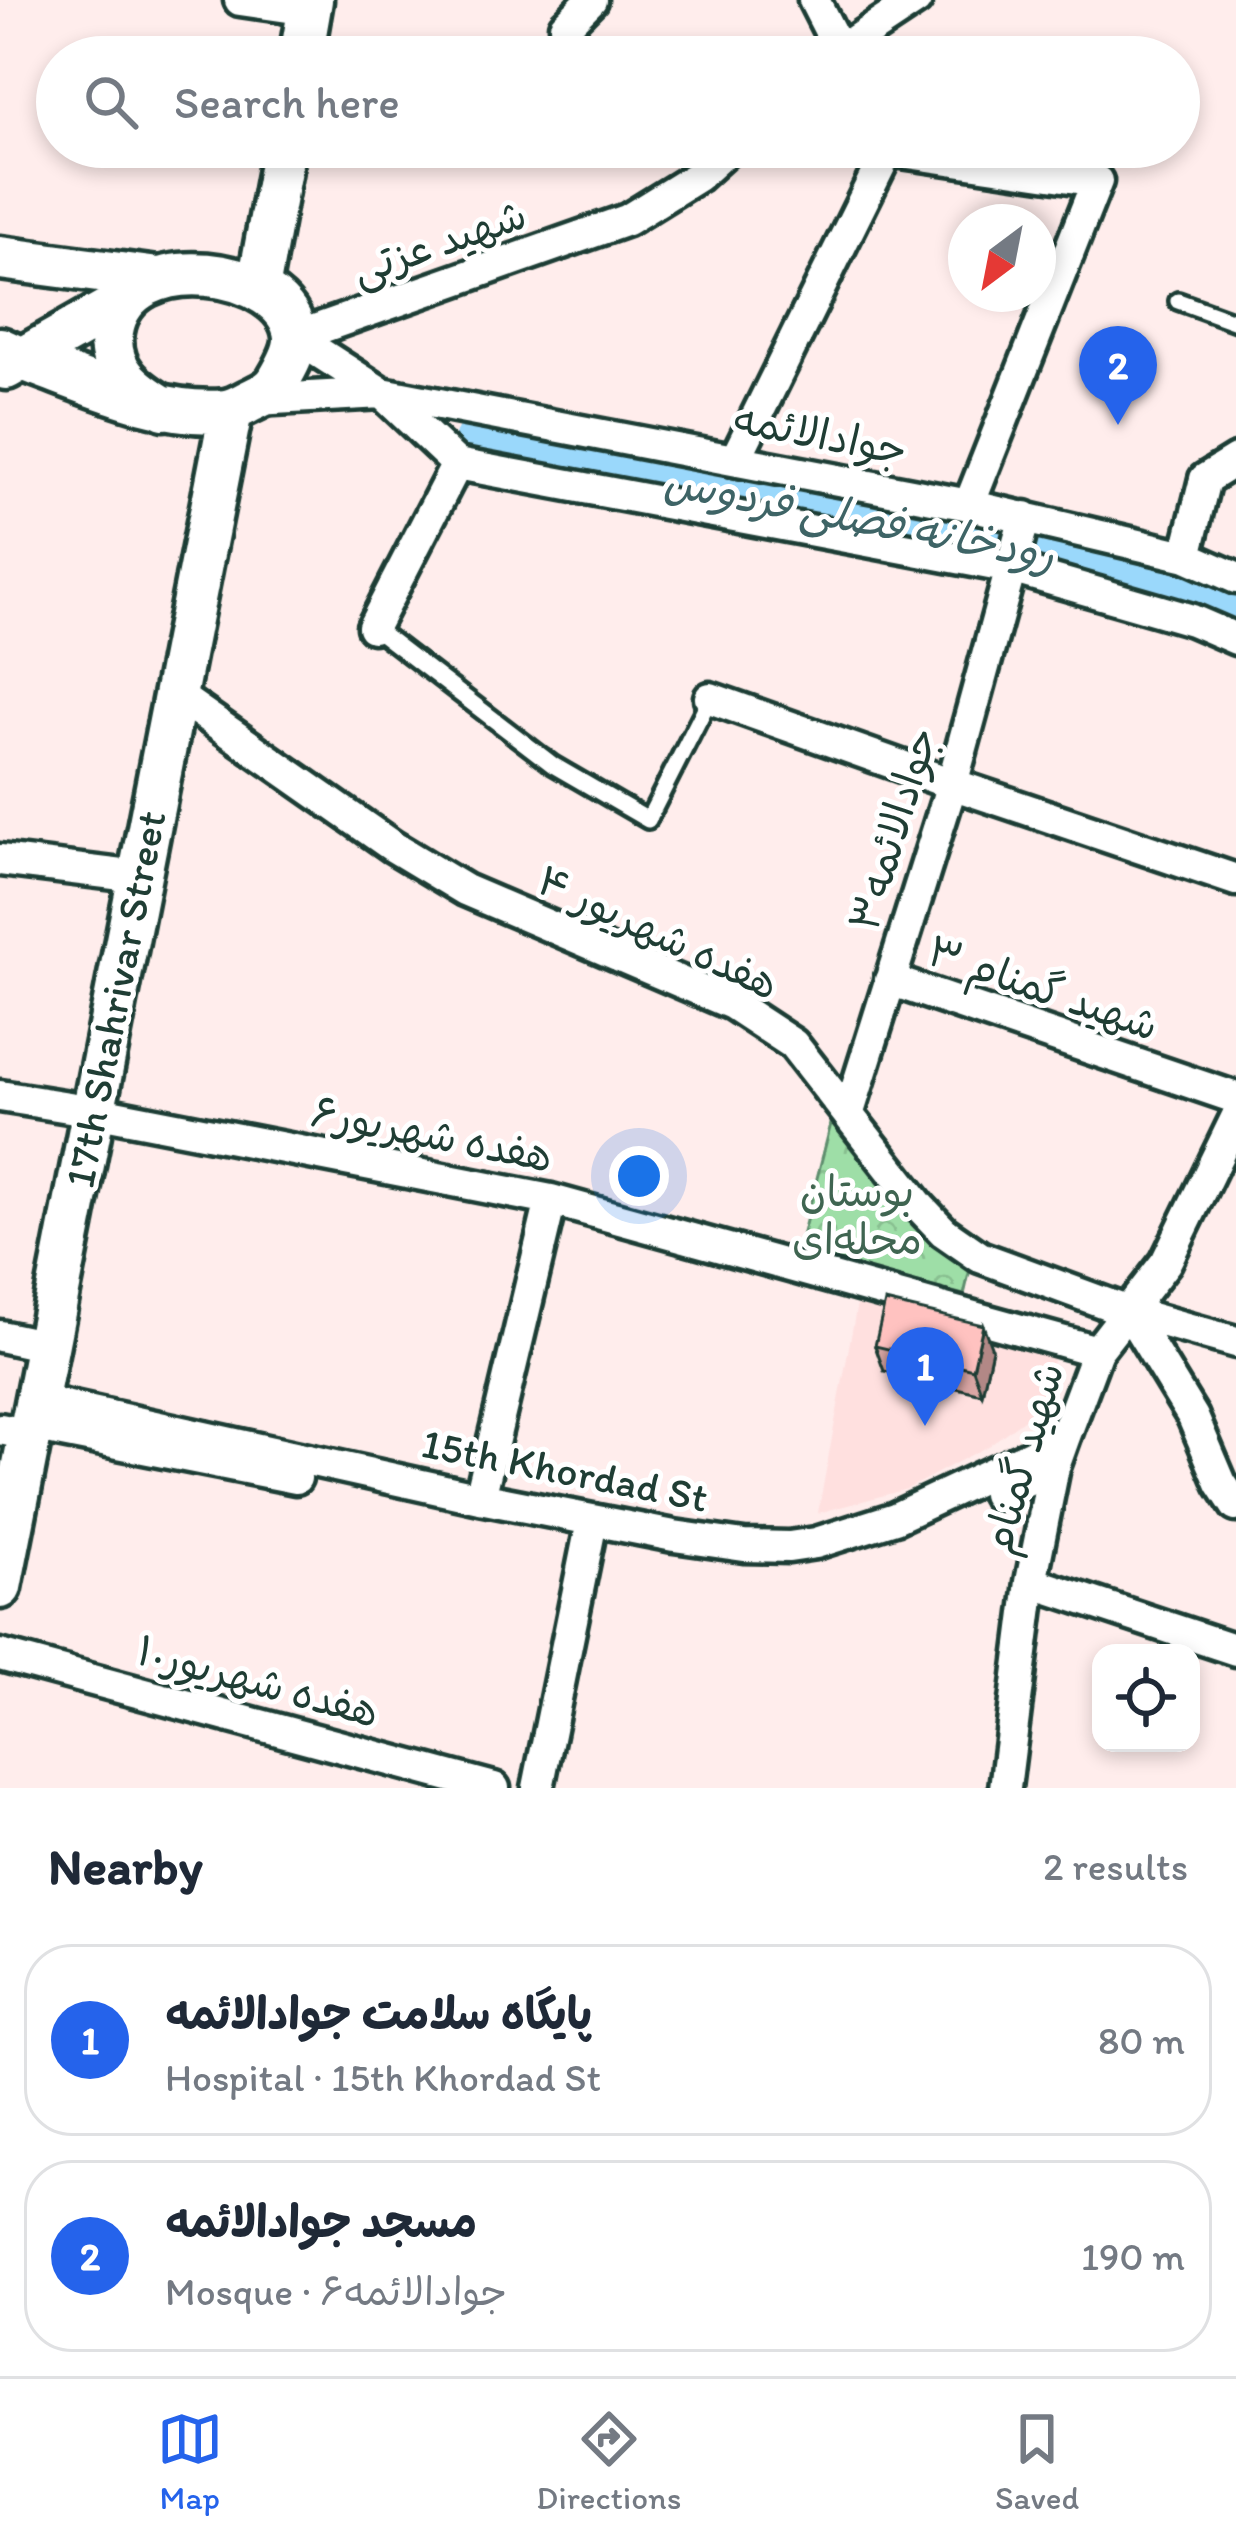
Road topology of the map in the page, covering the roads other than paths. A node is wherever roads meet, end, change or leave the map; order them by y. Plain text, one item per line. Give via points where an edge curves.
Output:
1 (241, 0) edge
2 (591, 0) edge
3 (814, 0) edge
4 (916, 0) edge
5 (310, 5) edge
6 (566, 26) dead end
7 (305, 36) edge
8 (829, 36) edge
9 (863, 36) edge
10 (280, 168) edge
11 (707, 168) edge
12 (878, 168) edge
13 (1015, 168) edge
14 (0, 258) edge
15 (141, 290) junction
16 (258, 290) junction
17 (1178, 301) dead end
18 (1236, 322) edge
19 (295, 337) junction
20 (7, 360) edge
21 (382, 393) junction
22 (242, 405) junction
23 (164, 408) junction
24 (735, 460) junction
25 (1236, 460) edge
26 (457, 464) junction
27 (969, 505) junction
28 (1025, 518) junction
29 (1186, 556) junction
30 (1011, 568) junction
31 (1236, 578) edge
32 (373, 627) joint
33 (1236, 639) edge
34 (175, 694) junction
35 (710, 698) joint
36 (952, 784) junction
37 (0, 860) edge
38 (139, 877) junction
39 (1236, 880) edge
40 (890, 980) junction
41 (0, 1096) edge
42 (1236, 1098) edge
43 (94, 1111) junction
44 (849, 1112) junction
45 (1236, 1118) edge
46 (551, 1200) junction
47 (1129, 1312) junction
48 (0, 1336) edge
49 (1236, 1342) edge
50 (47, 1346) junction
51 (1097, 1351) junction
52 (25, 1422) edge
53 (1059, 1453) junction
54 (480, 1498) junction
55 (1236, 1506) edge
56 (589, 1536) junction
57 (1031, 1582) junction
58 (0, 1587) edge
59 (1236, 1651) edge
60 (0, 1655) edge
61 (494, 1788) edge
62 (538, 1788) edge
63 (1006, 1788) edge

1 - 5 street
2 - 6 street
3 - 8 street
4 - 9 street
5 - 7 main road
10 - 16 main road
11 - 19 street, شهید عزتی via 627,220
12 - 24 street
13 - 27 street via 1097,181
14 - 15 main road
15 - 16 main road via 195,274
15 - 20 main road
15 - 23 main road via 115,315 110,346 134,389
16 - 19 main road via 283,307
17 - 18 lane
19 - 21 street, جوادالائمه
19 - 22 main road via 274,389
20 - 23 main road
21 - 22 street, جوادالائمه
21 - 24 street, جوادالائمه
21 - 26 street, جوادالائمه
22 - 23 main road
22 - 34 main road, 17th Shahrivar Street
24 - 27 street, جوادالائمه
25 - 29 street via 1205,479
26 - 30 street
26 - 32 street
27 - 28 street, جوادالائمه
28 - 29 street, جوادالائمه
28 - 30 street, جوادالائمه۳
29 - 31 street, جوادالائمه
30 - 33 street
30 - 36 street, جوادالائمه۳
32 - 35 lane via 553,765 648,820
34 - 38 main road, 17th Shahrivar Street
34 - 44 street, هفده شهریور ۴ via 465,890 732,1004 794,1043
35 - 36 street
36 - 39 street
36 - 40 street, جوادالائمه۳
37 - 38 street
38 - 43 main road, 17th Shahrivar Street
40 - 42 street, شهید گمنام ۳
40 - 44 street, جوادالائمه۳
41 - 43 street, هفده شهریور۶
43 - 46 street, هفده شهریور۶
43 - 50 main road, 17th Shahrivar Street
44 - 47 street, هفده شهریور ۴ via 944,1232 980,1257
45 - 47 street, شهید گمنام via 1166,1262
46 - 51 street, هفده شهریور۶
46 - 54 street
47 - 49 street, هفده شهریور ۴
47 - 51 street, شهید گمنام
47 - 55 street
48 - 50 street
50 - 52 main road, 17th Shahrivar Street
51 - 53 street, شهید گمنام
52 - 54 street, 15th Khordad St
52 - 56 street, 15th Khordad St
52 - 58 main road, 17th Shahrivar Street
53 - 54 street, 15th Khordad St via 895,1518 789,1547 674,1536
53 - 56 street, 15th Khordad St via 979,1503 897,1536 794,1563
53 - 57 street, شهید گمنام
56 - 62 street
57 - 59 street
57 - 63 street, شهید گمنام
60 - 61 street, هفده شهریور۱۰

